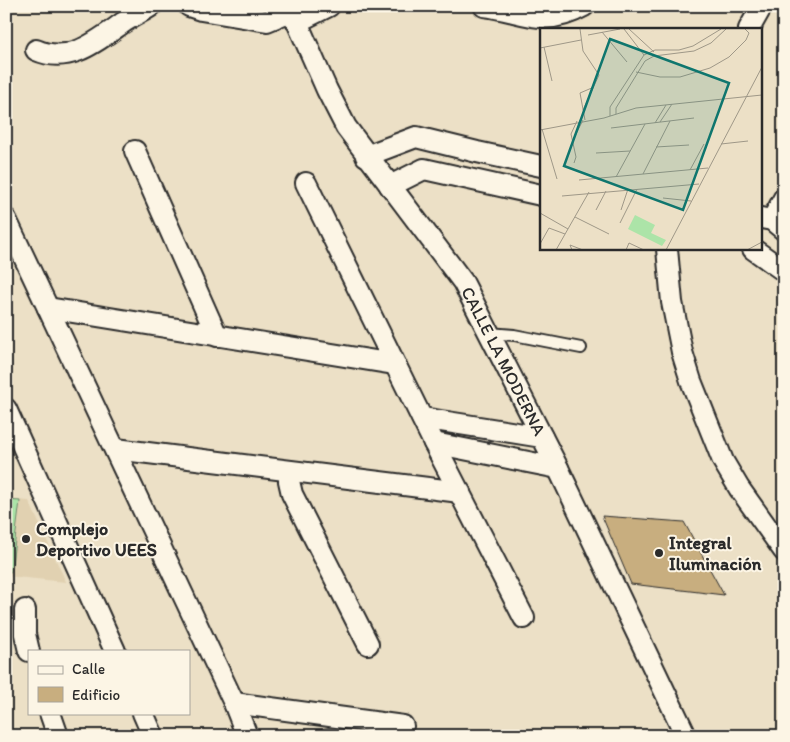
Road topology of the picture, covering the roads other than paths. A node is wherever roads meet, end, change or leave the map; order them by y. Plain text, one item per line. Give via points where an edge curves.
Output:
1 (151, 6) edge
2 (329, 6) edge
3 (584, 6) edge
4 (762, 6) edge
5 (492, 7) edge
6 (198, 8) edge
7 (292, 13) edge
8 (750, 28) edge
9 (36, 50) dead end
10 (135, 152) dead end
11 (477, 152) junction
12 (366, 156) junction
13 (540, 166) edge
14 (471, 178) junction
15 (306, 184) dead end
16 (390, 186) junction
17 (540, 195) edge
18 (784, 198) edge
19 (6, 219) edge
20 (772, 223) edge
21 (667, 250) edge
22 (754, 250) edge
23 (784, 271) edge
24 (48, 308) junction
25 (489, 333) junction
26 (217, 336) junction
27 (581, 348) dead end
28 (394, 364) junction
29 (6, 409) edge
30 (422, 418) junction
31 (542, 437) junction
32 (434, 443) junction
33 (15, 449) edge
34 (116, 449) junction
35 (558, 468) junction
36 (289, 472) junction
37 (460, 492) junction
38 (784, 551) edge
39 (25, 610) dead end
40 (524, 618) dead end
41 (368, 644) dead end
42 (29, 650) edge
43 (115, 650) edge
44 (234, 703) junction
45 (50, 714) edge
46 (143, 714) edge
47 (403, 726) dead end
48 (58, 736) edge
49 (153, 736) edge
50 (247, 736) edge
51 (686, 736) edge

1 - 9 street via 76,52 59,55
2 - 7 street
3 - 5 street via 563,16 536,18
4 - 8 street
6 - 7 street via 267,21
7 - 12 street, CALLE LA MODERNA via 346,127
10 - 26 street
11 - 12 street via 416,137
11 - 13 street
11 - 14 street
12 - 16 street, CALLE LA MODERNA
14 - 16 street via 424,168
14 - 17 street
15 - 28 street
16 - 25 street, CALLE LA MODERNA via 463,282
18 - 20 street
19 - 24 street
21 - 38 street via 672,302 691,381 723,461
22 - 23 street
24 - 26 street
24 - 34 street
25 - 27 lane
25 - 31 street, CALLE LA MODERNA
26 - 28 street
28 - 30 street
29 - 33 street
30 - 31 street
30 - 32 street
31 - 35 street, CALLE LA MODERNA
32 - 35 street
32 - 37 street
33 - 43 street
34 - 36 street
34 - 44 street
35 - 51 street, CALLE LA MODERNA
36 - 37 street
36 - 41 street via 292,494
37 - 40 street
39 - 42 street
44 - 47 street
44 - 50 street
45 - 48 street
46 - 49 street

